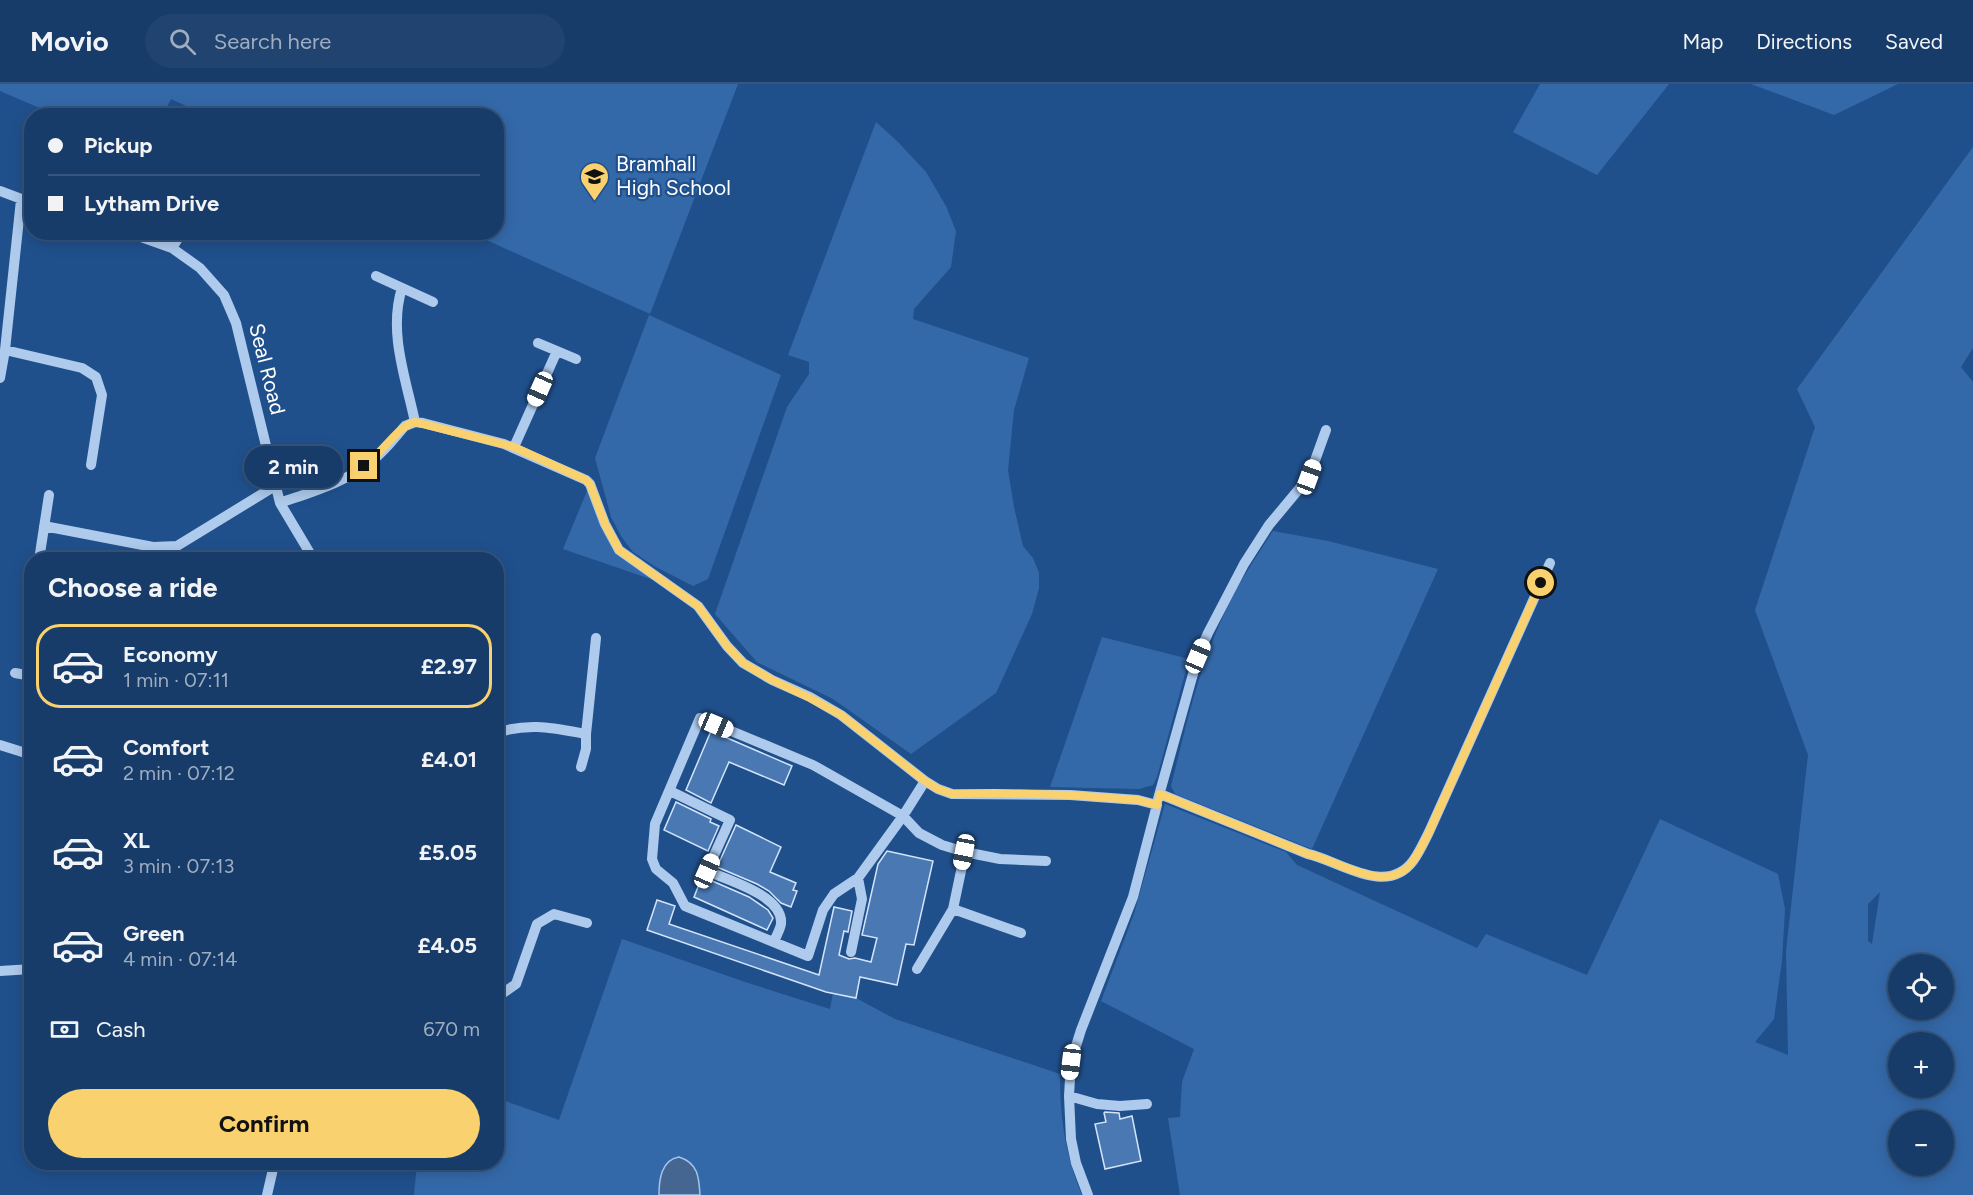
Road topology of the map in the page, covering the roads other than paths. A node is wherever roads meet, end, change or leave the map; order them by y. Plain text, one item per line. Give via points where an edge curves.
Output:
1 (0, 191) edge
2 (24, 201) edge
3 (24, 212) edge
4 (150, 240) edge
5 (177, 240) edge
6 (172, 248) junction
7 (376, 276) dead end
8 (402, 288) junction
9 (5, 302) edge
10 (433, 302) dead end
11 (538, 343) dead end
12 (5, 350) junction
13 (557, 351) junction
14 (576, 359) dead end
15 (0, 378) edge
16 (415, 422) junction
17 (1326, 430) dead end
18 (514, 447) junction
19 (91, 465) dead end
20 (275, 486) junction
21 (49, 495) dead end
22 (280, 503) junction
23 (44, 526) junction
24 (40, 552) edge
25 (309, 552) edge
26 (1550, 563) dead end
27 (596, 638) dead end
28 (15, 673) dead end
29 (24, 675) edge
30 (504, 730) edge
31 (586, 734) junction
32 (0, 745) edge
33 (24, 752) edge
34 (581, 767) dead end
35 (925, 781) junction
36 (670, 791) junction
37 (1160, 794) junction
38 (1157, 805) junction
39 (903, 816) junction
40 (964, 852) junction
41 (1046, 861) dead end
42 (858, 878) junction
43 (953, 909) junction
44 (587, 923) dead end
45 (1021, 933) dead end
46 (774, 942) junction
47 (851, 952) dead end
48 (917, 969) dead end
49 (24, 970) edge
50 (0, 971) edge
51 (504, 992) edge
52 (1069, 1096) junction
53 (1147, 1104) dead end
54 (271, 1170) edge
55 (267, 1195) edge
56 (1088, 1195) edge

1 - 2 street
3 - 9 street
4 - 6 street, Seal Road
5 - 6 street
6 - 20 street, Seal Road via 200,268 224,295 236,323
7 - 8 street
8 - 10 street
8 - 16 street via 397,337
9 - 12 street
11 - 13 street
12 - 15 street
12 - 19 street via 82,368 96,377 102,395
13 - 14 street
13 - 18 street
16 - 18 street
16 - 22 street via 405,426 374,460 353,473
17 - 37 street via 1309,477 1244,564 1208,633 1198,656
18 - 35 street via 590,484 619,550 698,606 743,663 841,715
20 - 22 street, Seal Road
20 - 23 street via 177,546 153,547
21 - 23 street
22 - 25 street, Seal Road
23 - 24 street
26 - 37 street via 1429,832 1406,869 1395,875 1371,877
27 - 31 street
28 - 29 street
30 - 31 street via 544,726
31 - 34 street
32 - 33 street
35 - 38 street via 952,794 1070,795
35 - 39 street
36 - 39 street via 700,718 813,765
36 - 46 street via 655,824 651,859 656,869 673,884 685,906
36 - 46 street via 730,820 707,871 767,897 778,909 781,923
37 - 38 street
38 - 52 street via 1133,897 1075,1048
39 - 40 street via 919,833
39 - 42 street
40 - 41 street via 1000,859
40 - 43 street
42 - 46 street via 834,894 823,910 808,956
42 - 47 street via 861,899
43 - 45 street
43 - 48 street
44 - 51 street via 554,914 537,924 516,984
49 - 50 street
52 - 53 street via 1097,1104
52 - 56 street via 1071,1139
54 - 55 street

